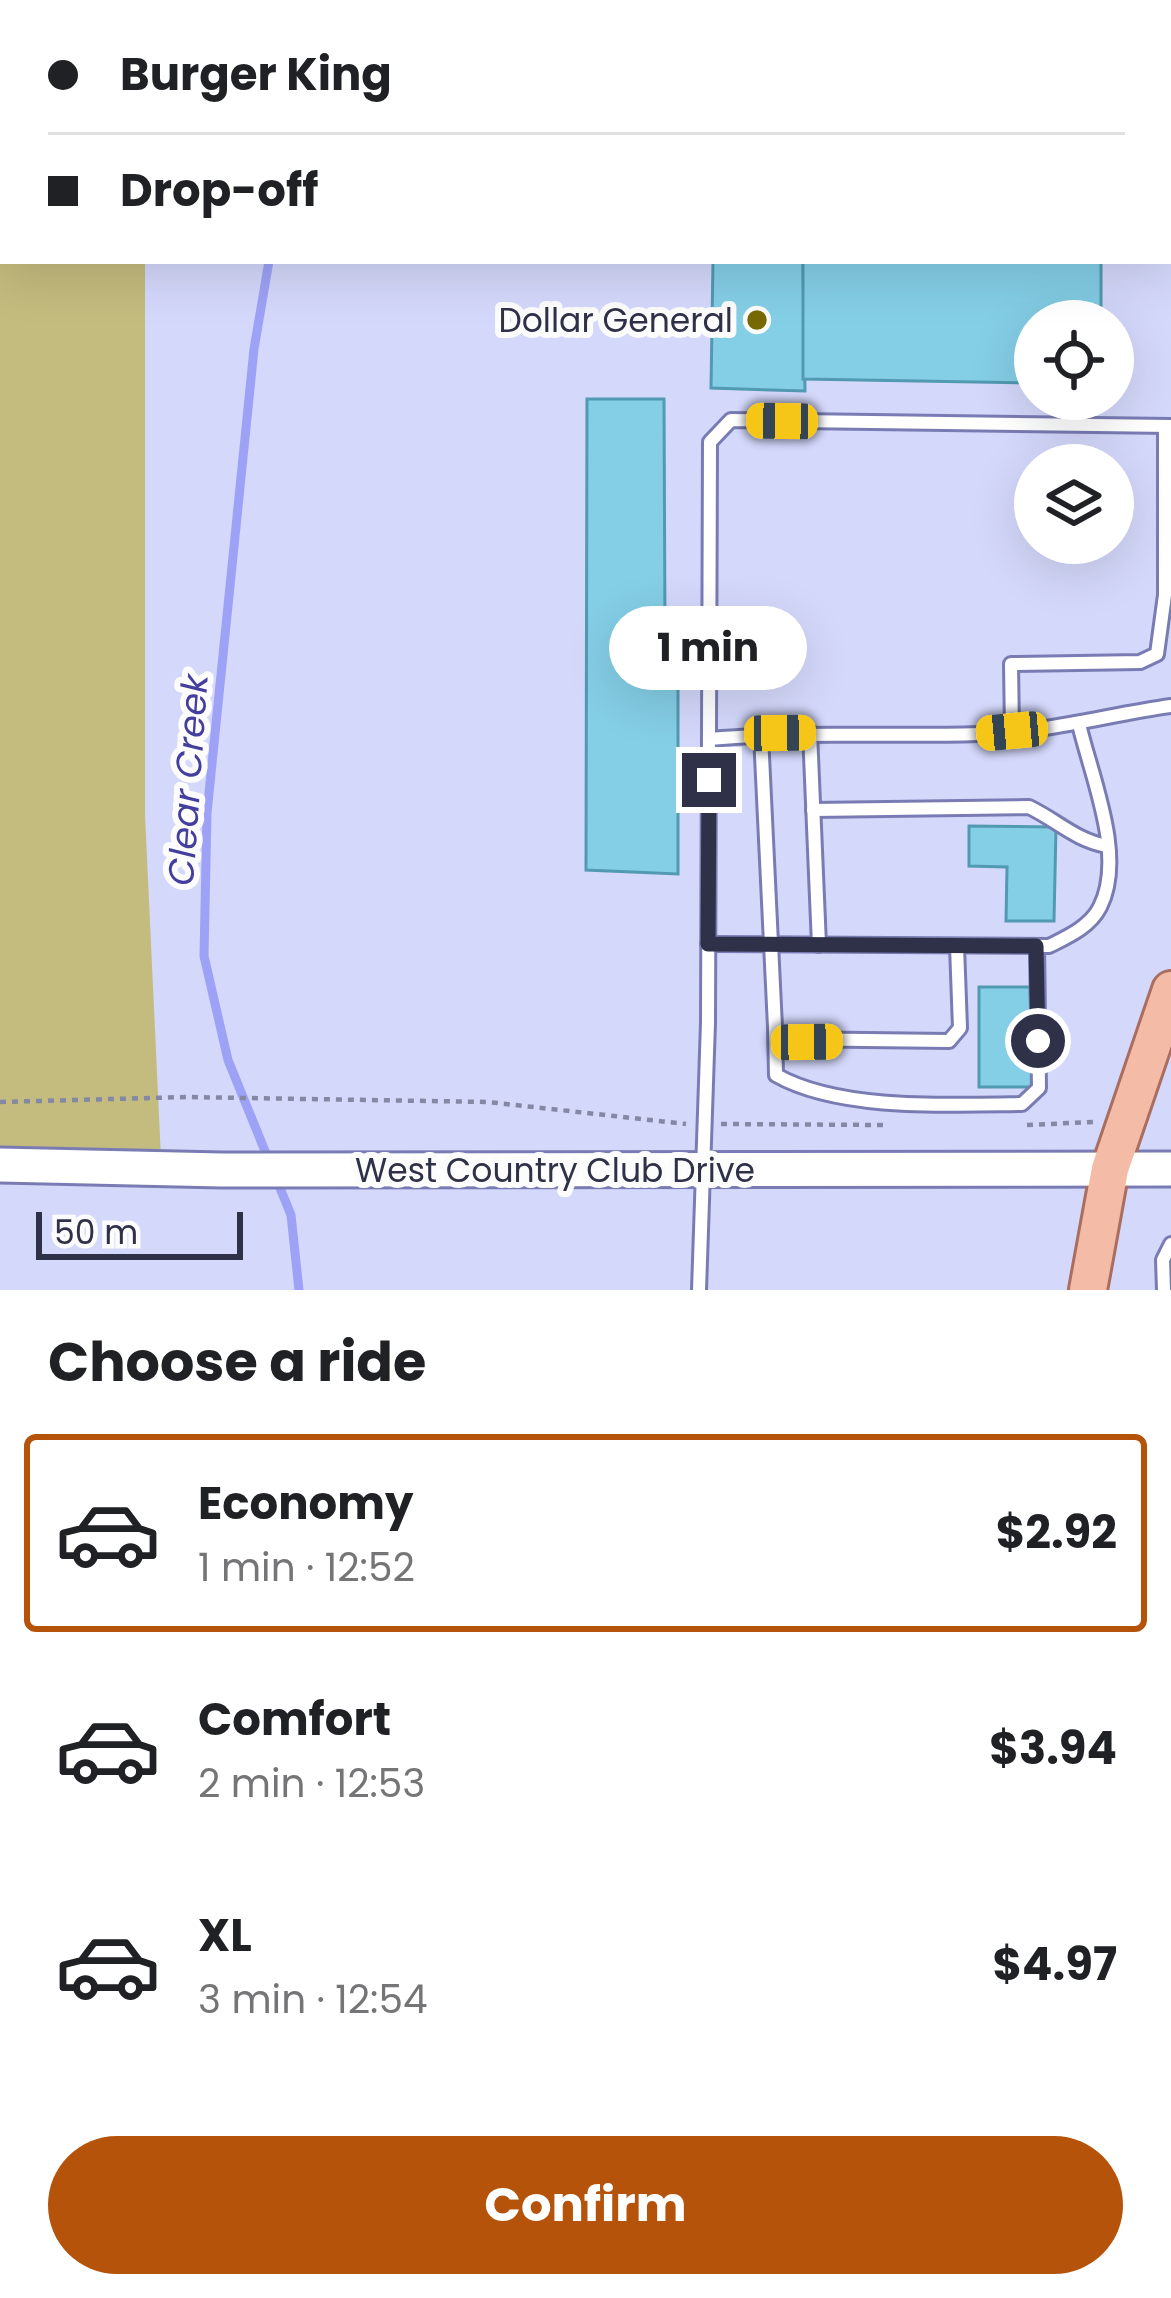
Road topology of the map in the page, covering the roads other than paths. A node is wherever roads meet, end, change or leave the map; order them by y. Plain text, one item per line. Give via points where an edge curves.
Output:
1 (1168, 426) edge
2 (1171, 706) edge
3 (1079, 724) junction
4 (1012, 731) junction
5 (810, 732) junction
6 (761, 734) junction
7 (709, 739) junction
8 (813, 810) junction
9 (1107, 846) junction
10 (708, 944) junction
11 (772, 944) junction
12 (819, 945) junction
13 (957, 946) junction
14 (1036, 946) junction
15 (1171, 990) edge
16 (775, 1027) junction
17 (0, 1165) edge
18 (1110, 1169) junction
19 (1171, 1169) edge
20 (702, 1170) junction
21 (1171, 1244) edge
22 (699, 1290) edge
23 (1088, 1290) edge
24 (1164, 1290) edge

1 - 4 lane via 1157,654 1139,662 1010,664
1 - 7 lane via 731,420 710,442
2 - 3 lane
3 - 4 lane
3 - 9 lane
4 - 5 lane
5 - 6 lane
5 - 8 lane
6 - 7 lane
6 - 11 lane
7 - 10 lane
8 - 9 lane via 1029,807 1077,840
8 - 12 lane
9 - 14 lane via 1100,908 1079,931
10 - 11 lane
10 - 20 lane
11 - 12 lane
11 - 16 lane
12 - 13 lane
13 - 14 lane
13 - 16 lane via 960,1028 949,1041 807,1042 782,1039
14 - 16 lane via 1039,1088 1022,1104 807,1093 776,1076
15 - 18 main road
17 - 20 main road, West Country Club Drive
18 - 19 main road, West Country Club Drive
18 - 20 main road, West Country Club Drive
18 - 23 main road
20 - 22 lane
21 - 24 lane

